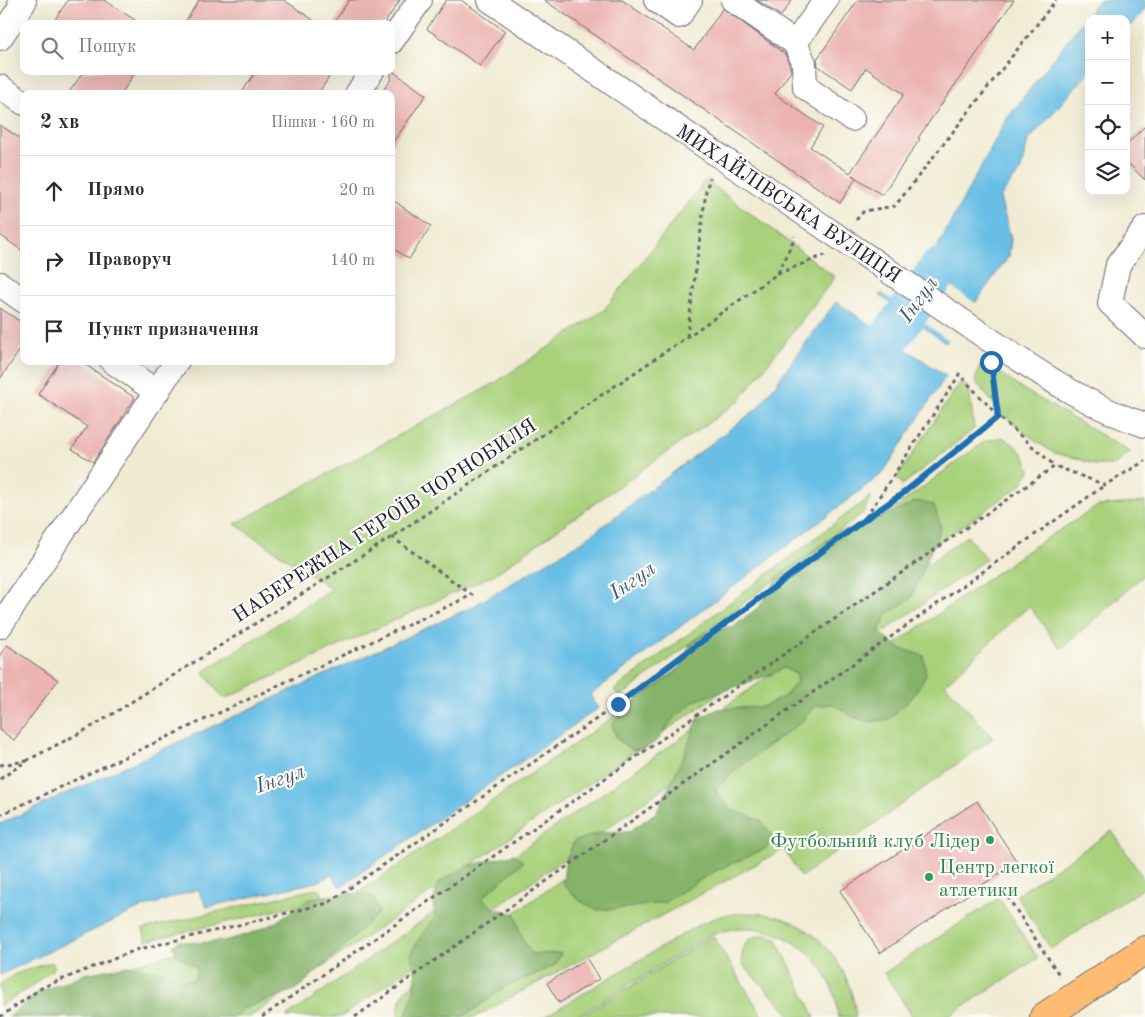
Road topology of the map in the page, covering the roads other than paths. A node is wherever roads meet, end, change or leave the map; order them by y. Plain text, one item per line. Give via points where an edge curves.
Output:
1 (20, 0) edge
2 (420, 0) edge
3 (490, 0) edge
4 (656, 0) edge
5 (690, 0) edge
6 (733, 0) edge
7 (826, 0) edge
8 (395, 36) edge
9 (0, 38) edge
10 (796, 43) junction
11 (369, 75) edge
12 (0, 87) edge
13 (360, 90) edge
14 (20, 100) edge
15 (852, 119) dead end
16 (1145, 228) edge
17 (0, 284) edge
18 (20, 297) edge
19 (1145, 336) edge
20 (118, 365) edge
21 (175, 365) edge
22 (157, 392) junction
23 (1145, 425) edge
24 (0, 626) edge
25 (1145, 950) edge
26 (1044, 1017) edge

1 - 9 street via 24,2
2 - 8 street
3 - 23 street, МИХАЙЛІВСЬКА ВУЛИЦЯ via 843,237 990,351 1100,407
4 - 5 street via 679,16
6 - 10 street
7 - 10 street
10 - 15 street via 804,63 805,87
11 - 13 street
12 - 14 street
16 - 19 street via 1118,265 1110,303
17 - 18 street
20 - 22 street
21 - 22 street
22 - 24 street
25 - 26 main road

